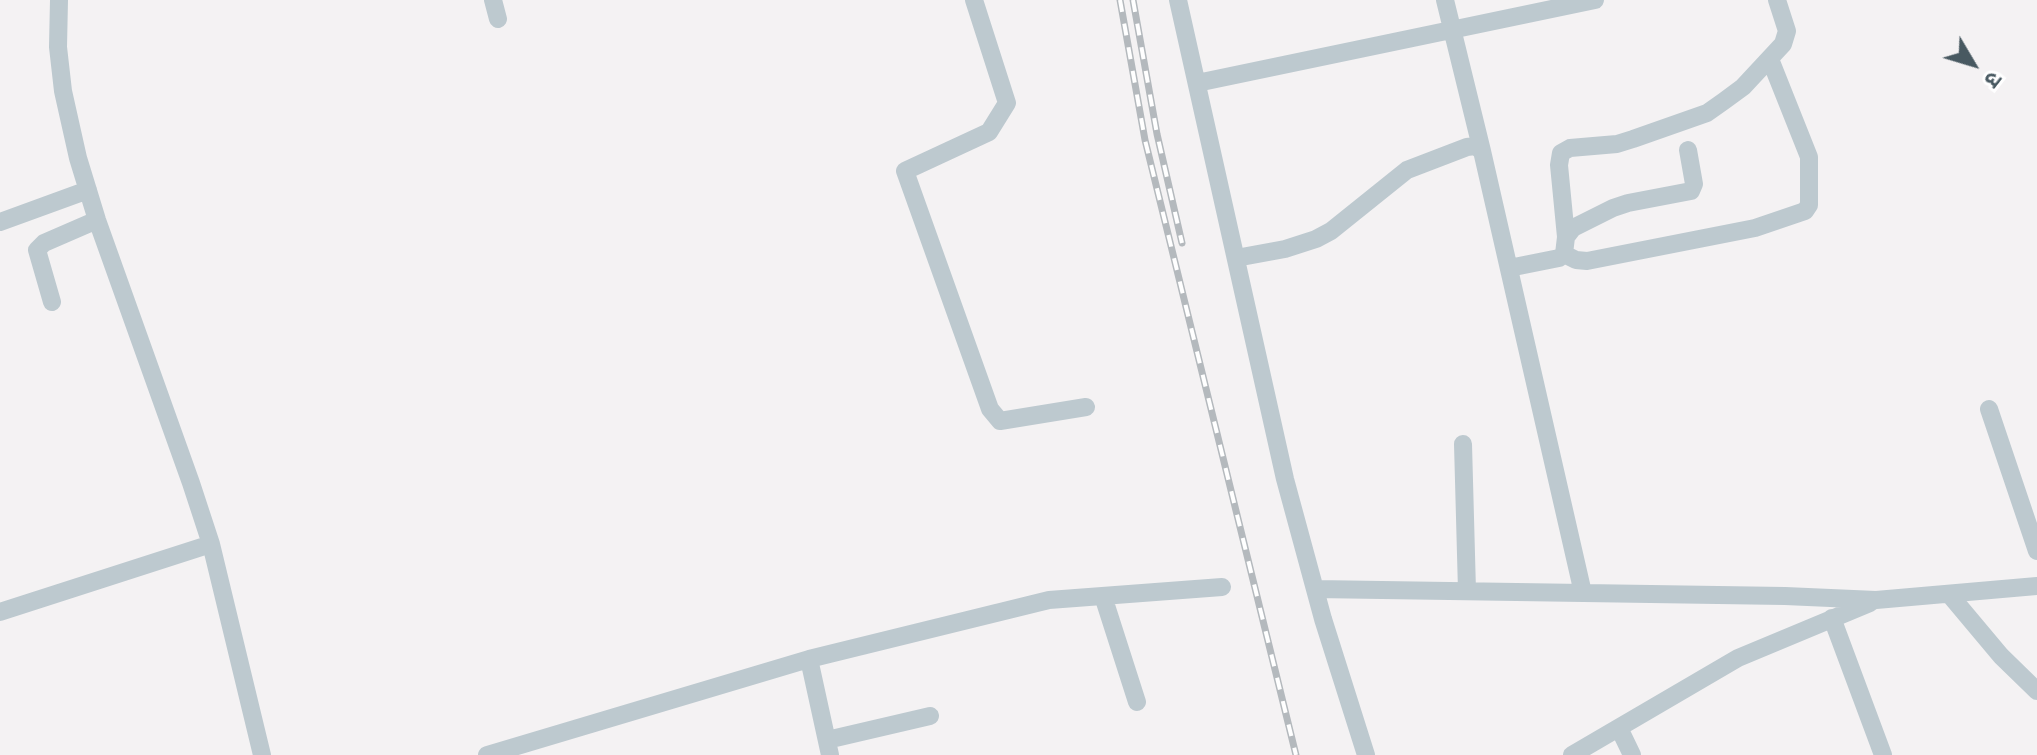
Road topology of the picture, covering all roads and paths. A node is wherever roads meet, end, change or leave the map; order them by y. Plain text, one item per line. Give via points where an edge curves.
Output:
1 (59, 0) edge
2 (493, 0) edge
3 (974, 0) edge
4 (1178, 0) edge
5 (1445, 0) edge
6 (1595, 0) edge
7 (1777, 0) edge
8 (498, 19) dead end
9 (1450, 31) junction
10 (1770, 59) junction
11 (1197, 83) junction
12 (1688, 150) dead end
13 (1482, 151) junction
14 (88, 190) junction
15 (97, 220) junction
16 (0, 222) edge
17 (1565, 245) junction
18 (1236, 258) junction
19 (1509, 268) junction
20 (52, 302) dead end
21 (1086, 407) dead end
22 (1989, 409) dead end
23 (1463, 444) dead end
24 (211, 544) junction
25 (2037, 551) edge
26 (2037, 586) edge
27 (1222, 587) dead end
28 (1315, 589) junction
29 (1467, 591) junction
30 (1583, 593) junction
31 (1949, 594) junction
32 (1103, 596) junction
33 (1876, 600) junction
34 (0, 612) edge
35 (1832, 618) junction
36 (809, 659) junction
37 (2037, 691) edge
38 (1137, 702) dead end
39 (930, 716) dead end
40 (1619, 728) junction
41 (829, 748) edge
42 (262, 755) edge
43 (487, 755) edge
44 (1366, 755) edge
45 (1572, 755) edge
46 (1632, 755) edge
47 (1883, 755) edge

1 - 14 street via 63,91
2 - 8 street
3 - 21 street via 1007,103 989,132 905,171 990,409 1000,421
4 - 11 street
5 - 9 street
6 - 9 street
7 - 10 street via 1787,37
9 - 11 street
9 - 13 street
10 - 17 street via 1707,113 1617,144 1564,150 1559,165
10 - 17 street via 1809,157 1805,211 1755,228 1587,261 1576,260
11 - 18 street
12 - 17 street via 1691,191 1628,203 1576,225
13 - 18 street via 1467,147 1407,170 1316,239
13 - 19 street
14 - 15 street
14 - 16 street
15 - 20 street via 37,250
15 - 24 street
17 - 19 street via 1556,259
18 - 28 street
19 - 30 street
22 - 25 street
23 - 29 street
24 - 34 street
24 - 42 street
26 - 31 street
27 - 32 street
28 - 29 street
28 - 44 street
29 - 30 street
30 - 33 street
31 - 33 street
31 - 37 street
32 - 36 street via 1049,600
32 - 38 street
33 - 35 street
35 - 40 street via 1738,658
35 - 47 street
36 - 41 street
36 - 43 street
39 - 41 street
40 - 45 street
40 - 46 street

